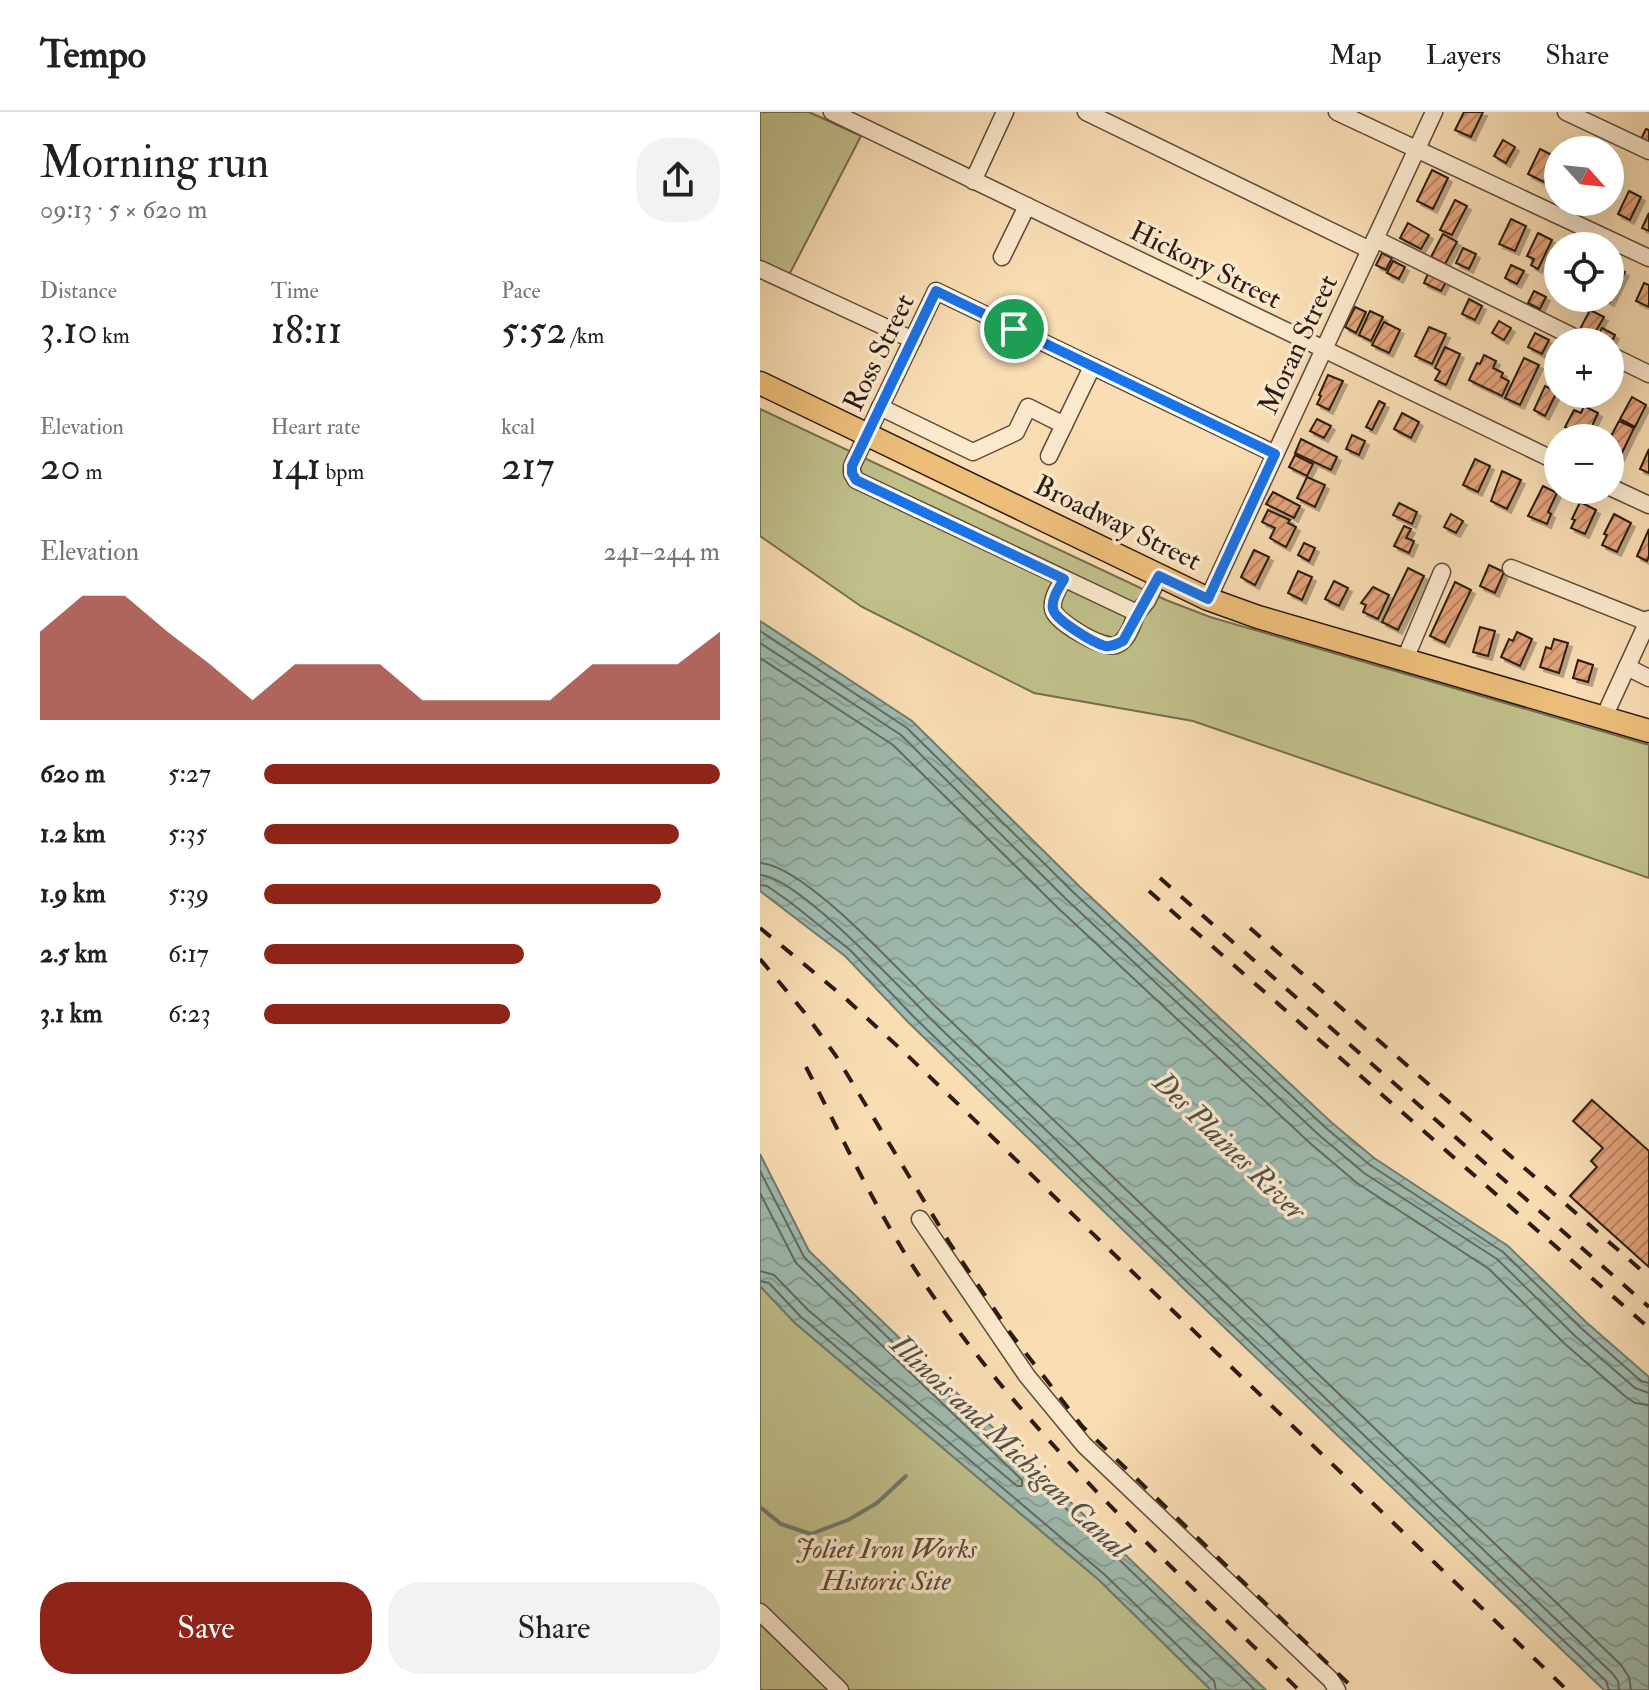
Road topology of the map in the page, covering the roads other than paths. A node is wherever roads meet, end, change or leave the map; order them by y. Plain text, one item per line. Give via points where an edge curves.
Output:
1 (832, 112) edge
2 (1005, 112) edge
3 (1086, 112) edge
4 (1337, 112) edge
5 (1434, 112) edge
6 (1566, 112) edge
7 (1416, 150) junction
8 (1649, 151) edge
9 (973, 181) junction
10 (1027, 206) junction
11 (1373, 244) junction
12 (1002, 257) dead end
13 (1649, 258) edge
14 (760, 269) edge
15 (1554, 328) edge
16 (913, 340) junction
17 (1324, 349) junction
18 (1624, 362) edge
19 (1092, 367) junction
20 (1649, 374) edge
21 (760, 383) edge
22 (880, 407) junction
23 (1064, 425) junction
24 (867, 435) junction
25 (973, 452) junction
26 (1275, 454) junction
27 (1544, 455) edge
28 (1049, 456) dead end
29 (959, 479) junction
30 (1624, 493) edge
31 (1649, 505) edge
32 (1511, 568) dead end
33 (1442, 572) dead end
34 (1159, 576) junction
35 (1064, 579) junction
36 (1208, 599) junction
37 (1137, 613) junction
38 (1648, 620) edge
39 (1405, 659) junction
40 (1627, 667) junction
41 (1649, 678) edge
42 (1604, 717) junction
43 (1649, 731) edge
44 (920, 1219) dead end
45 (760, 1612) edge
46 (840, 1690) edge
47 (1337, 1690) edge

1 - 9 street, Hickory Street
2 - 9 street
3 - 11 street
4 - 7 street
5 - 7 street, Moran Street
6 - 8 street
7 - 11 street, Moran Street
7 - 13 street
9 - 10 street, Hickory Street
10 - 12 street
10 - 17 street, Hickory Street
11 - 15 street
11 - 17 street, Moran Street
14 - 16 street
16 - 19 street, Ross Street via 936,291
16 - 22 street, Ross Street
17 - 26 street, Moran Street
17 - 27 street, Hickory Street
18 - 20 street
19 - 23 street
19 - 26 street
21 - 24 main road, Broadway Street
22 - 24 street, Ross Street
22 - 25 street
23 - 25 street via 1028,407 1016,432
23 - 28 street
24 - 29 main road, Broadway Street
24 - 35 street, Ross Street via 852,466 856,480
25 - 29 street
26 - 36 street, Moran Street
29 - 34 main road, Broadway Street
30 - 31 street
32 - 38 street
33 - 39 street
34 - 36 main road, Broadway Street
34 - 37 street
35 - 37 street, Ross Street
35 - 37 street via 1052,607 1056,617 1103,646 1123,641
36 - 39 main road, Broadway Street
38 - 40 street
39 - 42 main road, Broadway Street
40 - 41 street
40 - 42 street
42 - 43 main road, Broadway Street
44 - 47 street via 1027,1376 1084,1445
45 - 46 street

